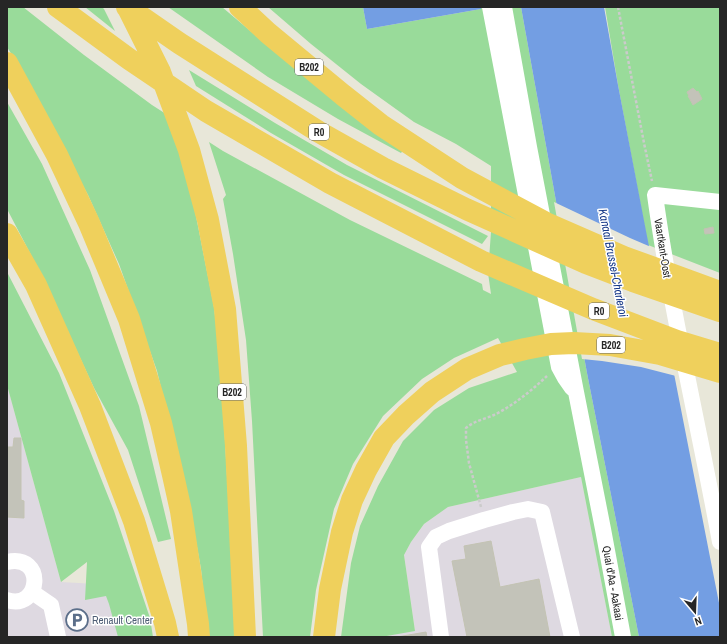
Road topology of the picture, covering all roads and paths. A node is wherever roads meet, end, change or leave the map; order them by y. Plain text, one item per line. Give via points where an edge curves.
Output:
1 (58, 7) edge
2 (127, 7) edge
3 (240, 7) edge
4 (490, 7) edge
5 (504, 7) edge
6 (618, 7) edge
7 (7, 63) edge
8 (655, 195) junction
9 (720, 202) edge
10 (7, 234) edge
11 (720, 292) edge
12 (720, 311) edge
13 (720, 354) edge
14 (559, 368) junction
15 (720, 372) edge
16 (576, 392) junction
17 (718, 514) edge
18 (484, 520) junction
19 (720, 542) edge
20 (7, 562) edge
21 (32, 592) junction
22 (7, 600) edge
23 (58, 637) edge
24 (168, 637) edge
25 (199, 637) edge
26 (245, 637) edge
27 (324, 637) edge
28 (441, 637) edge
29 (572, 637) edge
30 (623, 637) edge

1 - 13 highway, R0 via 206,111 330,183 481,262 600,312
2 - 12 highway, R0 via 178,43 319,132 384,168 466,209 586,263
2 - 26 highway, B202 via 160,72 189,150 208,220 225,310 236,446
3 - 11 highway, B202 via 381,125 462,178 546,223
4 - 14 street
5 - 16 street
6 - 8 path
7 - 25 highway via 57,155 129,319 161,423 173,475
8 - 9 street
8 - 17 street, Vaartkant-Oost via 676,322 710,489
10 - 24 highway via 36,285 90,406 134,521
14 - 16 street
14 - 18 path via 518,401 466,428 469,463
15 - 27 highway, B202 via 660,354 610,345 551,344 500,355 467,369 432,392 384,438 352,500 342,532 330,589
16 - 30 street, Quai d'Aa - Aakaai
17 - 19 street, Vaartkant-Oost
18 - 28 street via 436,537 429,547
18 - 29 street via 528,509 542,512
20 - 21 street via 15,560 25,563 33,571 35,582
21 - 22 street via 24,600
21 - 23 street via 51,605

